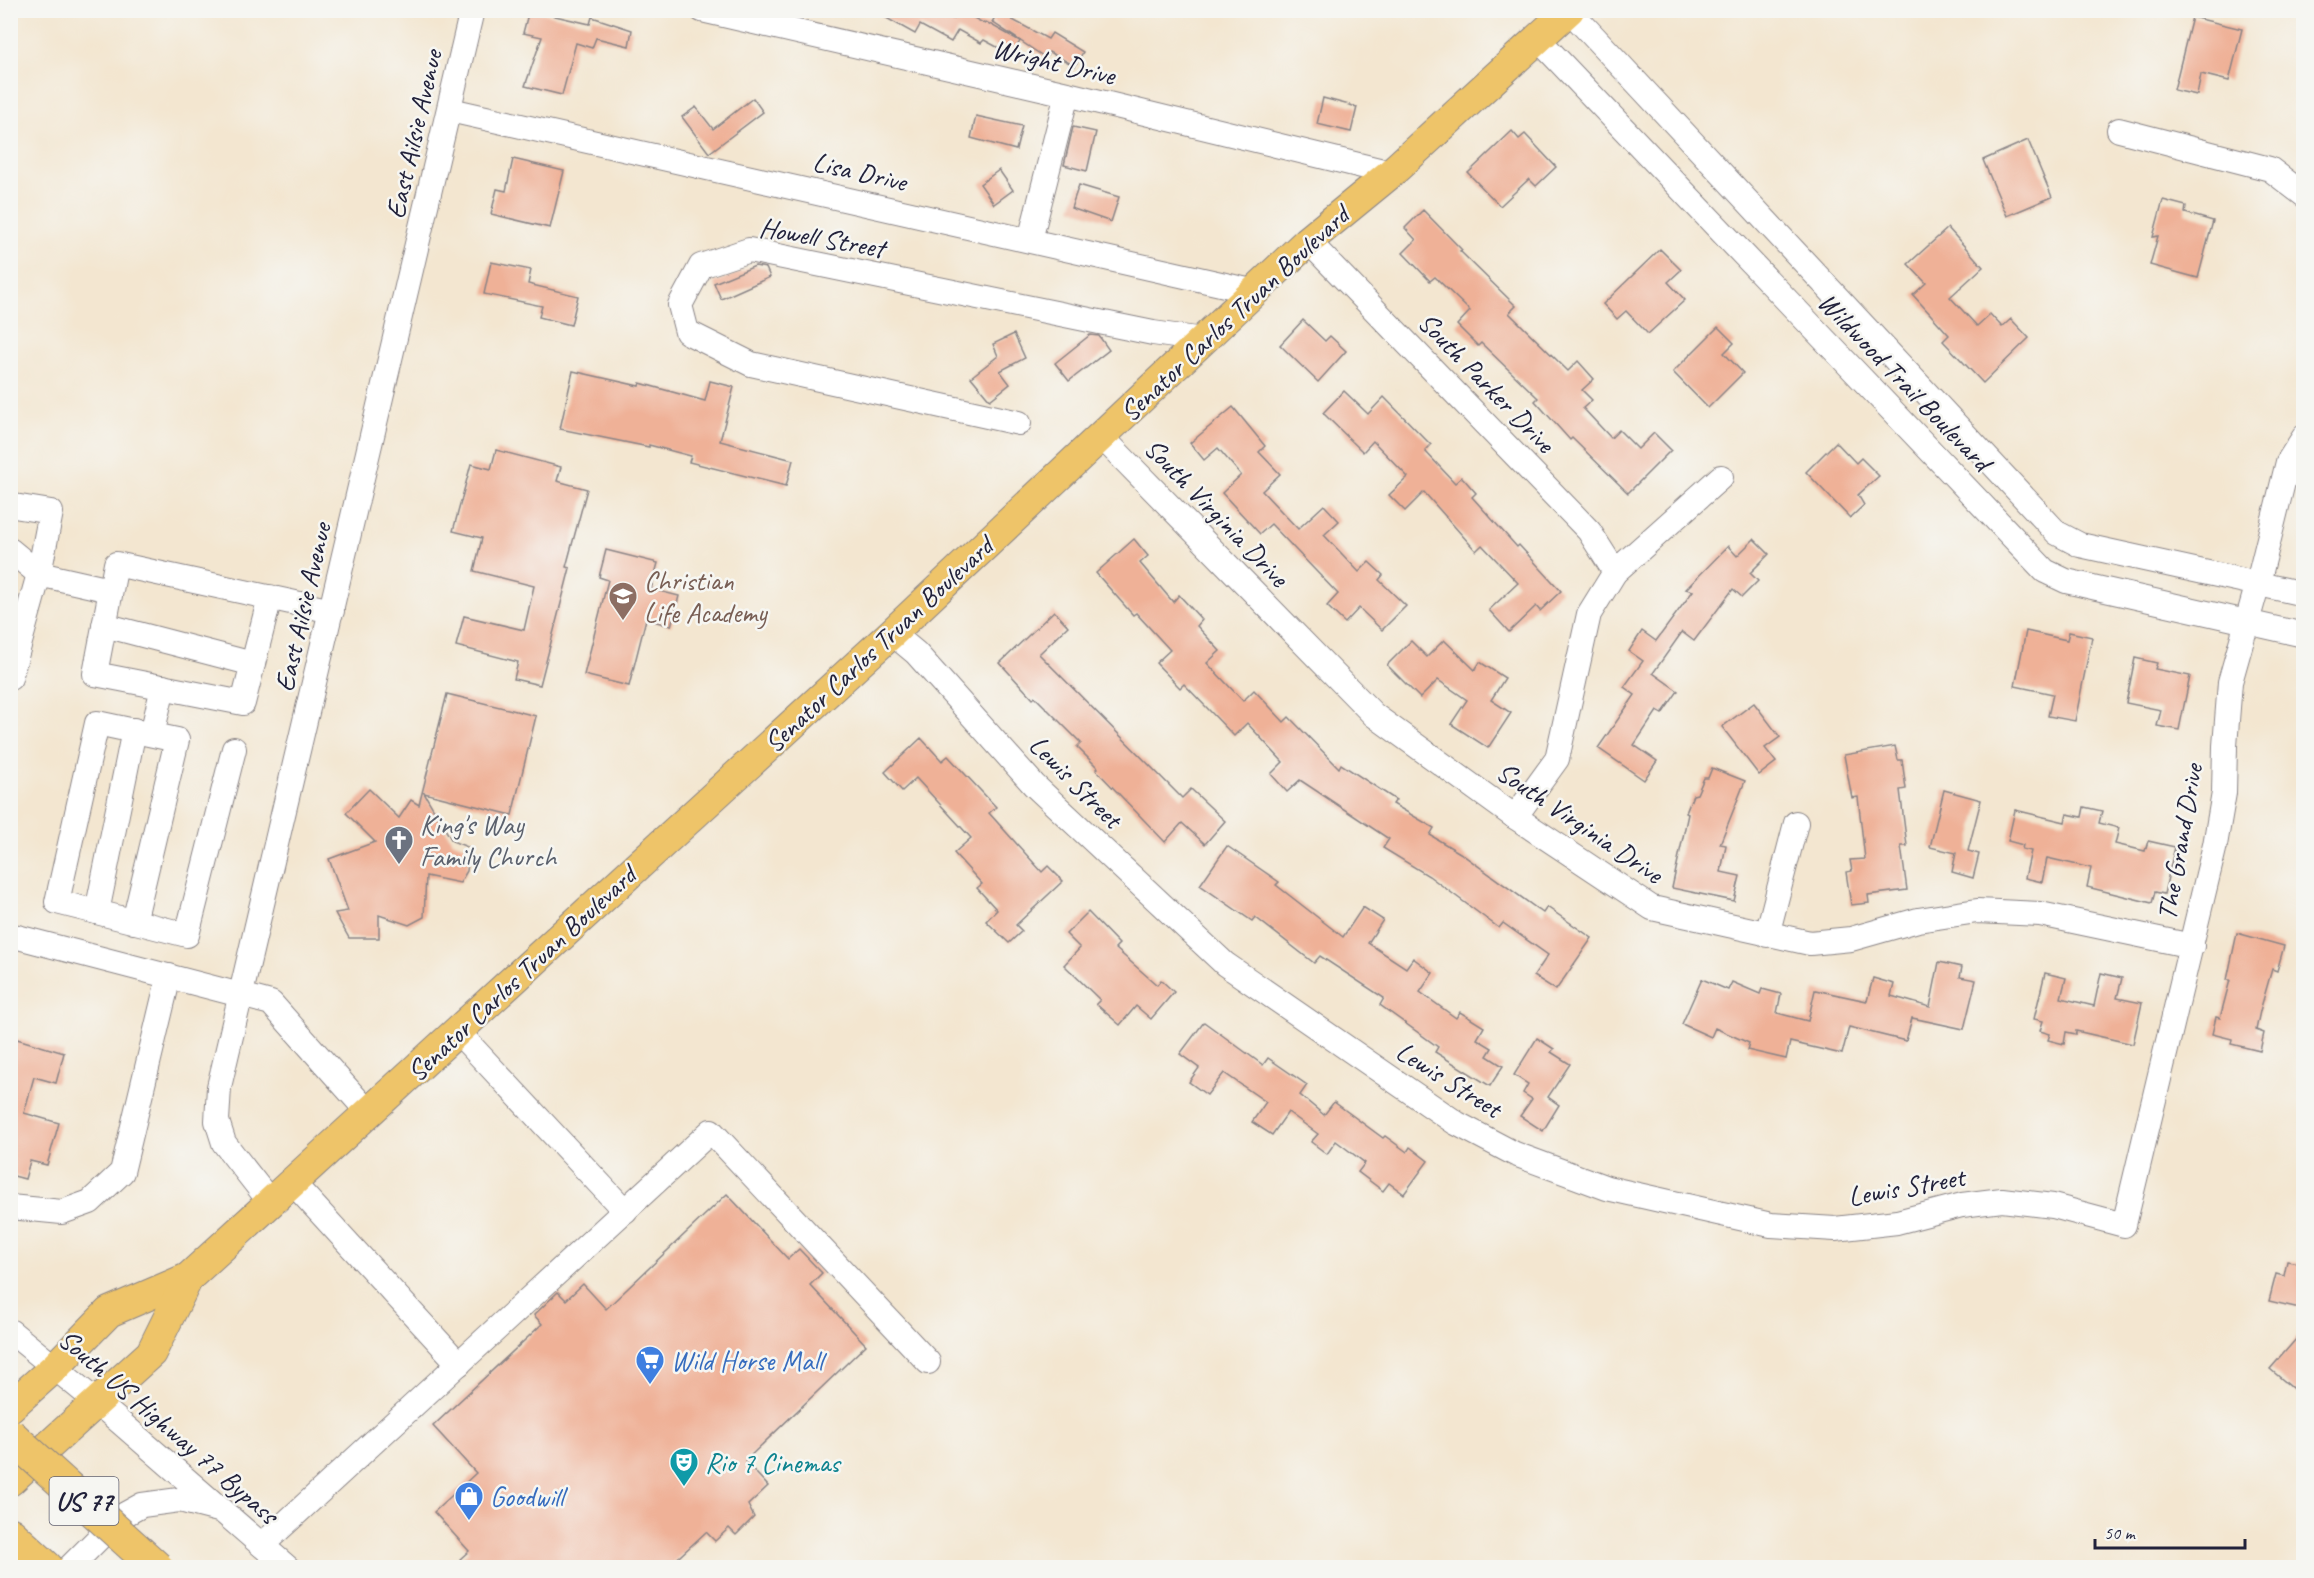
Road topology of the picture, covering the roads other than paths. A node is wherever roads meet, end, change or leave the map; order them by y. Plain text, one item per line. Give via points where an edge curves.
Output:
1 (472, 10) edge
2 (702, 10) edge
3 (1569, 10) edge
4 (1538, 39) junction
5 (1067, 94) junction
6 (450, 110) junction
7 (2120, 130) dead end
8 (1391, 173) junction
9 (2304, 195) edge
10 (1782, 238) junction
11 (1030, 240) junction
12 (1308, 241) junction
13 (1753, 264) junction
14 (1256, 292) junction
15 (1203, 339) junction
16 (1019, 423) dead end
17 (1101, 436) junction
18 (2304, 436) edge
19 (1984, 454) junction
20 (1721, 477) dead end
21 (1957, 479) junction
22 (14, 506) dead end
23 (10, 550) edge
24 (1615, 572) junction
25 (39, 574) junction
26 (2258, 583) junction
27 (110, 590) junction
28 (2304, 594) edge
29 (270, 597) junction
30 (332, 611) junction
31 (2247, 623) junction
32 (104, 625) junction
33 (892, 633) junction
34 (2304, 635) edge
35 (253, 664) junction
36 (10, 678) edge
37 (163, 687) junction
38 (143, 732) junction
39 (234, 749) dead end
40 (1515, 817) junction
41 (1796, 823) dead end
42 (97, 912) junction
43 (134, 922) junction
44 (10, 935) edge
45 (1767, 935) junction
46 (2192, 946) junction
47 (169, 976) junction
48 (241, 994) junction
49 (458, 1032) junction
50 (369, 1113) junction
51 (293, 1183) junction
52 (271, 1203) junction
53 (10, 1207) edge
54 (625, 1211) junction
55 (2124, 1225) joint
56 (188, 1278) junction
57 (10, 1331) edge
58 (928, 1362) dead end
59 (459, 1364) junction
60 (55, 1367) junction
61 (99, 1403) junction
62 (10, 1407) edge
63 (10, 1435) edge
64 (10, 1481) edge
65 (223, 1511) junction
66 (10, 1534) edge
67 (262, 1545) junction
68 (47, 1568) edge
69 (69, 1568) edge
70 (157, 1568) edge
71 (288, 1568) edge

1 - 6 street, East Ailsie Avenue
2 - 5 street, Wright Drive
3 - 4 main road, Senator Carlos Truan Boulevard
3 - 10 street, Wildwood Trail Boulevard
4 - 8 main road, Senator Carlos Truan Boulevard
4 - 13 street, Wildwood Trail Boulevard
5 - 8 street, Wright Drive
5 - 11 street
6 - 11 street, Lisa Drive
6 - 30 street, East Ailsie Avenue
7 - 9 street via 2270,169
8 - 12 main road, Senator Carlos Truan Boulevard
10 - 13 street
10 - 19 street, Wildwood Trail Boulevard
11 - 14 street, Lisa Drive
12 - 14 main road, Senator Carlos Truan Boulevard
12 - 24 street, South Parker Drive via 1589,531
13 - 21 street, Wildwood Trail Boulevard
14 - 15 main road, Senator Carlos Truan Boulevard
15 - 16 street, Howell Street via 1142,331 749,250 701,266 680,305 687,332 751,364
15 - 17 main road, Senator Carlos Truan Boulevard
17 - 33 main road, Senator Carlos Truan Boulevard
17 - 40 street, South Virginia Drive via 1374,715
18 - 26 street, The Grand Drive via 2288,462
19 - 21 street
19 - 26 street, Wildwood Trail Boulevard via 2057,533 2080,544
20 - 24 street
21 - 31 street, Wildwood Trail Boulevard via 2045,571 2066,581
22 - 25 street via 51,512
23 - 25 street
24 - 40 street via 1589,614 1557,759
25 - 27 street
25 - 36 street
26 - 28 street, Wildwood Trail Boulevard
26 - 31 street, The Grand Drive
27 - 29 street via 116,564
27 - 32 street
29 - 30 street
29 - 35 street
30 - 48 street, East Ailsie Avenue
31 - 34 street, Wildwood Trail Boulevard
31 - 46 street, The Grand Drive via 2230,682 2224,793
32 - 35 street
32 - 37 street via 95,674
33 - 49 main road, Senator Carlos Truan Boulevard
33 - 55 street, Lewis Street via 916,653 1034,785 1224,964 1456,1124 1515,1154 1607,1188 1771,1225 1835,1229 2002,1200 2053,1206
35 - 37 street via 243,703
37 - 38 street
38 - 42 street
38 - 42 street via 97,723 57,902
38 - 43 street via 177,740
39 - 43 street via 187,935
40 - 45 street, South Virginia Drive via 1652,908
41 - 45 street
42 - 43 street
44 - 47 street
45 - 46 street, South Virginia Drive via 1810,943 1851,939 1918,920 1977,911 2040,914
46 - 55 street, The Grand Drive
47 - 48 street
47 - 53 street via 122,1172 90,1202 62,1212
48 - 50 street via 271,1003
48 - 52 street, East Ailsie Avenue via 219,1087 217,1121 224,1143
49 - 50 main road, Senator Carlos Truan Boulevard
49 - 54 street
50 - 51 main road, Senator Carlos Truan Boulevard
51 - 52 main road, Senator Carlos Truan Boulevard
51 - 59 street
52 - 56 main road, Senator Carlos Truan Boulevard
54 - 58 street via 711,1131
54 - 59 street
56 - 60 main road, Senator Carlos Truan Boulevard via 109,1312
56 - 61 main road, Senator Carlos Truan Boulevard via 151,1353
57 - 60 street, South US Highway 77 Bypass
59 - 67 street
60 - 61 street, South US Highway 77 Bypass
60 - 62 main road, Senator Carlos Truan Boulevard
61 - 64 main road, Senator Carlos Truan Boulevard
61 - 65 street, South US Highway 77 Bypass
63 - 70 highway, US 77, bridge
65 - 67 street, South US Highway 77 Bypass
65 - 69 street via 179,1500 142,1505 120,1517
66 - 68 highway, US 77
67 - 71 street, South US Highway 77 Bypass

